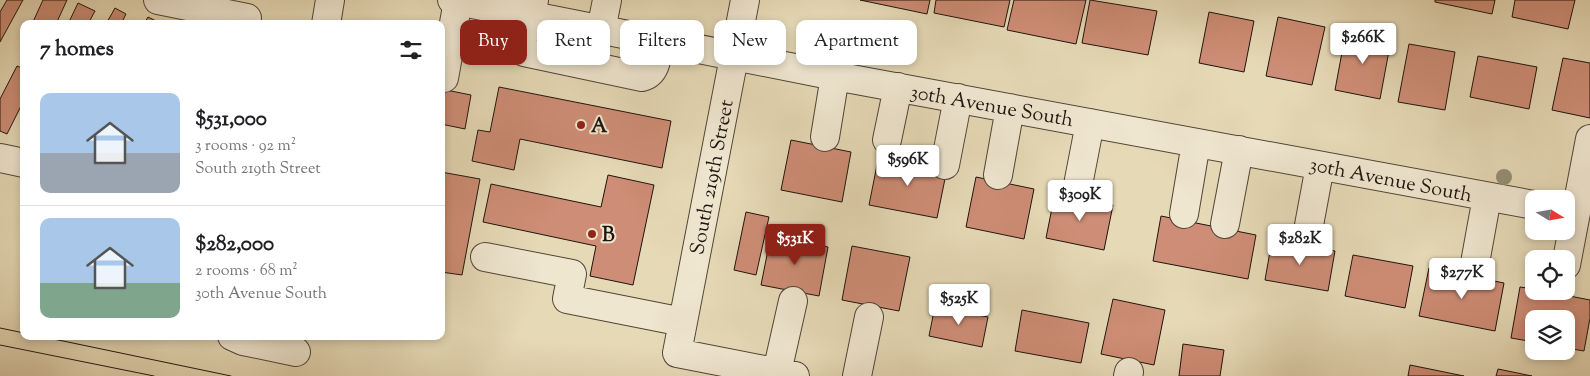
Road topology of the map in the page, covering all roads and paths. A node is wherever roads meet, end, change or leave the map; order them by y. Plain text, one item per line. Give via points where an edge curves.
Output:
1 (158, 0) edge
2 (330, 0) edge
3 (607, 0) edge
4 (745, 0) edge
5 (455, 1) edge
6 (532, 8) edge
7 (247, 14) edge
8 (327, 20) edge
9 (567, 20) edge
10 (595, 20) edge
11 (741, 20) edge
12 (537, 55) edge
13 (584, 65) edge
14 (655, 65) edge
15 (732, 65) edge
16 (777, 65) edge
17 (445, 71) edge
18 (835, 76) junction
19 (898, 88) junction
20 (958, 98) junction
21 (1010, 108) junction
22 (1090, 123) junction
23 (825, 137) dead end
24 (1590, 139) edge
25 (887, 140) dead end
26 (1196, 143) junction
27 (1239, 150) junction
28 (0, 158) edge
29 (20, 162) edge
30 (945, 165) dead end
31 (1320, 166) junction
32 (998, 174) dead end
33 (1077, 190) dead end
34 (1486, 196) junction
35 (1525, 203) edge
36 (1577, 213) edge
37 (1184, 214) dead end
38 (1225, 224) dead end
39 (1307, 236) dead end
40 (1569, 250) edge
41 (485, 257) dead end
42 (1475, 263) dead end
43 (793, 301) dead end
44 (869, 317) dead end
45 (683, 322) junction
46 (240, 340) edge
47 (296, 352) dead end
48 (786, 374) edge
49 (857, 376) edge

1 - 7 street
2 - 8 street
3 - 10 street
4 - 11 street, South 219th Street
5 - 6 street, 30th Avenue South
5 - 17 street
6 - 9 street, 30th Avenue South
6 - 12 street via 521,42 524,52
13 - 14 street via 642,77 649,75
15 - 45 street, South 219th Street
16 - 18 street, 30th Avenue South
18 - 19 street, 30th Avenue South
18 - 23 street
19 - 20 street, 30th Avenue South
19 - 25 street
20 - 21 street, 30th Avenue South
20 - 30 street
21 - 22 street, 30th Avenue South
21 - 32 street
22 - 26 street, 30th Avenue South
22 - 33 street
24 - 36 street
26 - 27 street, 30th Avenue South
26 - 37 street
27 - 31 street, 30th Avenue South
27 - 38 street
28 - 29 street
31 - 34 street, 30th Avenue South
31 - 39 street
34 - 35 street, 30th Avenue South
34 - 42 street
36 - 40 street
41 - 45 street via 572,274 567,299
43 - 48 street
44 - 49 street
45 - 48 street, South 219th Street via 677,353
46 - 47 street

